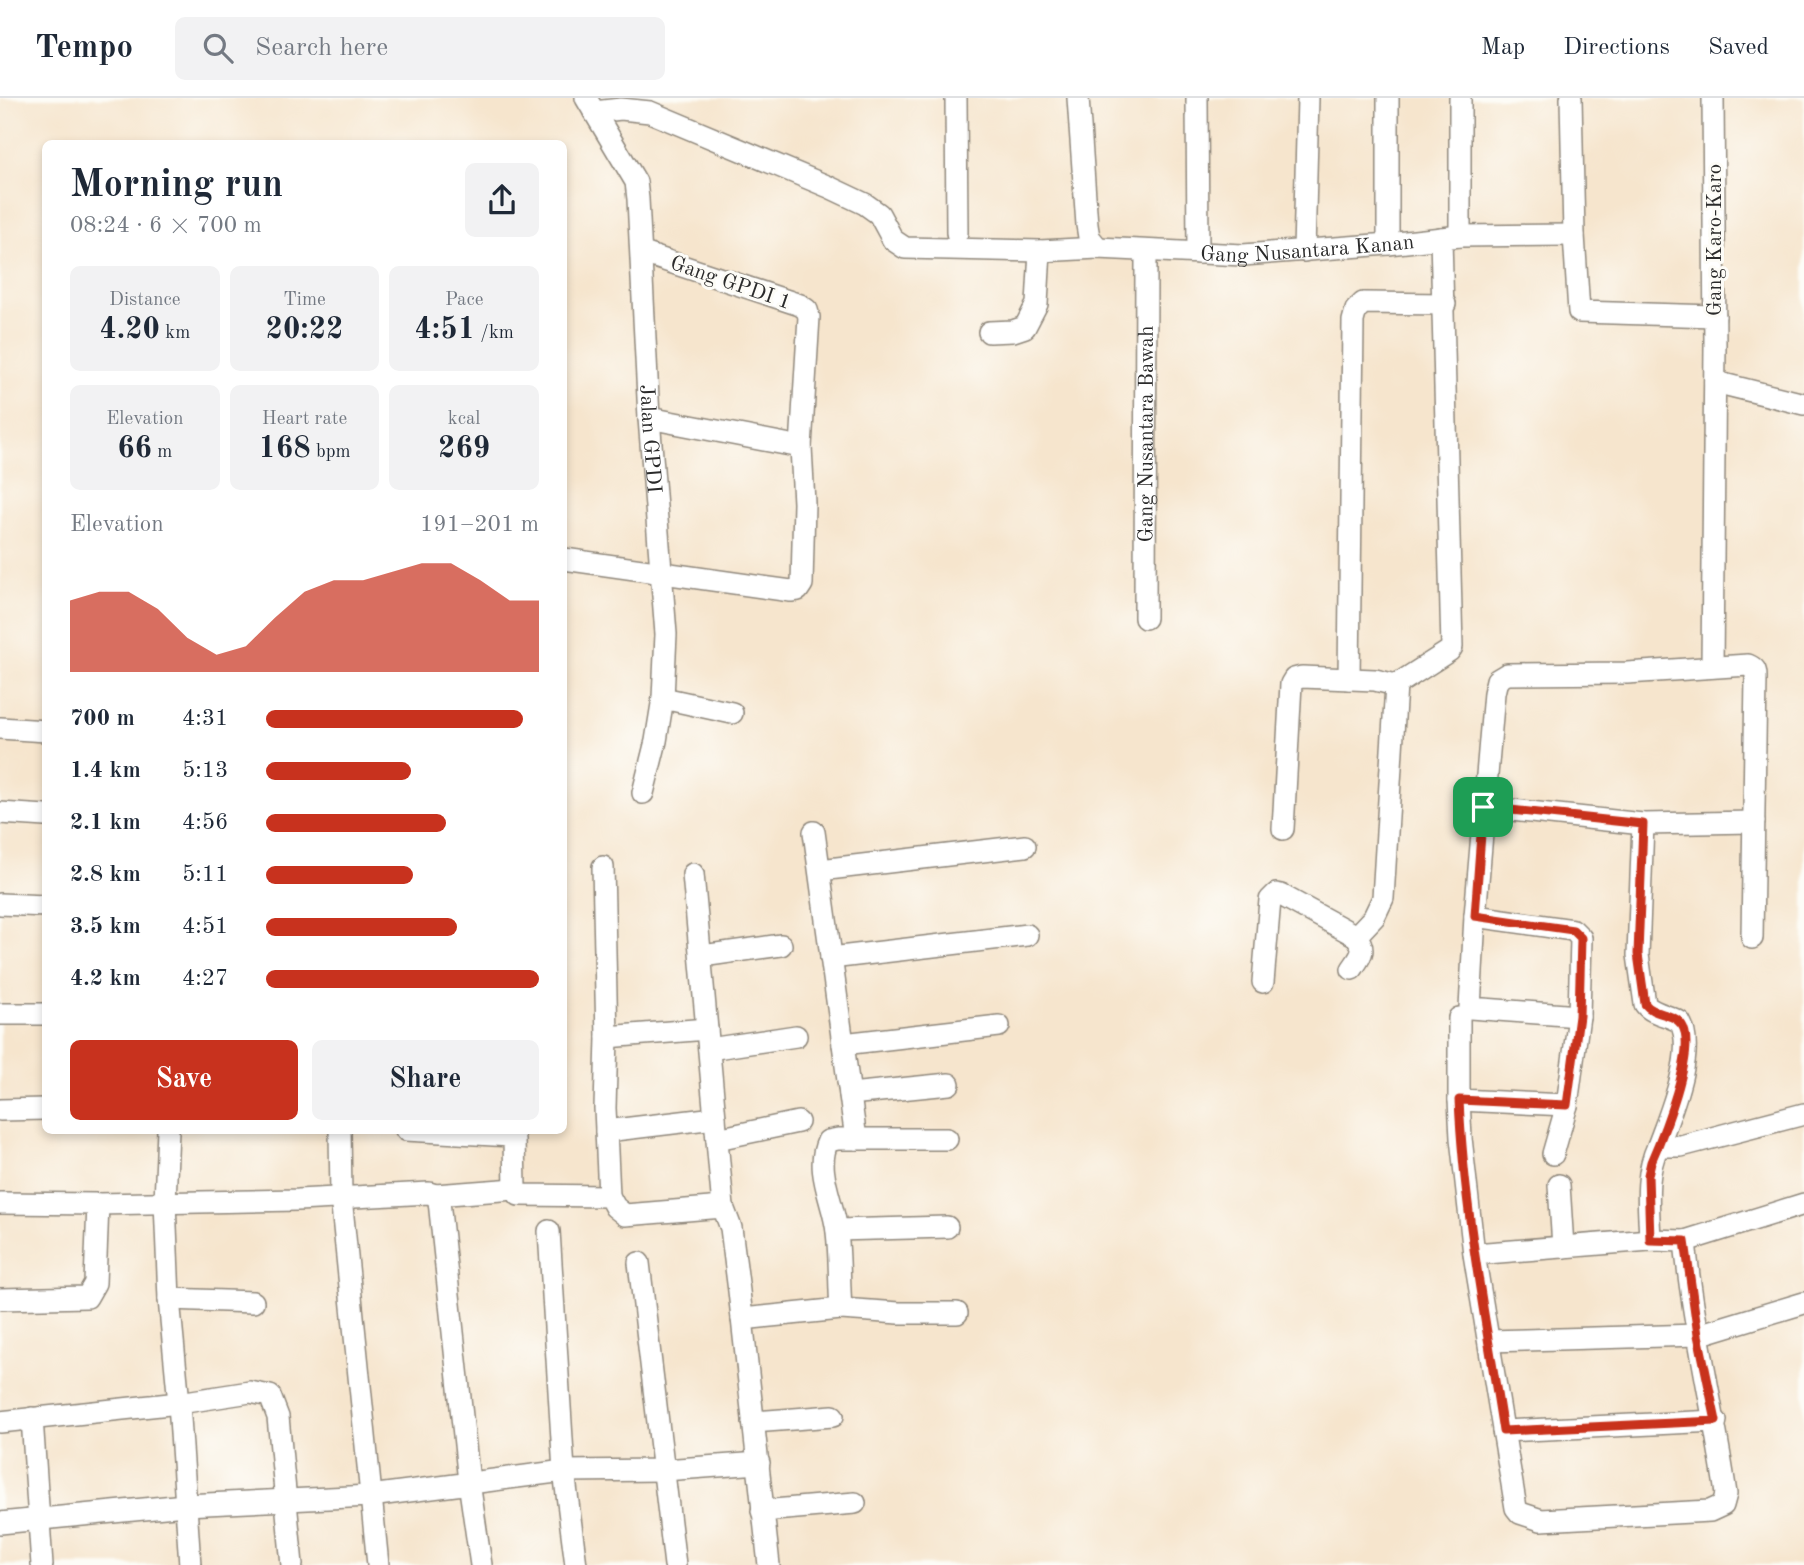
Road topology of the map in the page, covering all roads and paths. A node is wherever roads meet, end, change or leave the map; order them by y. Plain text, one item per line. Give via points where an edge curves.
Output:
1 (956, 98) edge
2 (1078, 98) edge
3 (1197, 98) edge
4 (1308, 98) edge
5 (1388, 98) edge
6 (1460, 98) edge
7 (1571, 98) edge
8 (1713, 98) edge
9 (590, 105) edge
10 (957, 233) dead end
11 (1574, 235) junction
12 (1451, 237) junction
13 (1388, 244) junction
14 (1098, 248) junction
15 (1040, 251) junction
16 (1146, 251) junction
17 (1304, 251) junction
18 (643, 253) junction
19 (1198, 253) junction
20 (1445, 304) junction
21 (1715, 316) junction
22 (989, 332) dead end
23 (1715, 382) junction
24 (1804, 404) edge
25 (649, 418) junction
26 (801, 447) junction
27 (567, 559) edge
28 (662, 574) junction
29 (1145, 618) dead end
30 (1712, 667) junction
31 (1349, 679) junction
32 (1396, 685) junction
33 (663, 698) junction
34 (733, 713) dead end
35 (0, 728) edge
36 (42, 731) edge
37 (643, 793) dead end
38 (1483, 807) junction
39 (0, 813) edge
40 (42, 816) edge
41 (1754, 822) junction
42 (1643, 824) junction
43 (1283, 829) dead end
44 (814, 832) dead end
45 (1026, 846) dead end
46 (603, 867) dead end
47 (820, 870) junction
48 (693, 874) dead end
49 (0, 904) edge
50 (42, 906) edge
51 (1475, 916) junction
52 (1364, 928) junction
53 (1027, 935) dead end
54 (1752, 938) dead end
55 (781, 945) dead end
56 (702, 956) junction
57 (831, 958) junction
58 (1352, 969) dead end
59 (1263, 982) dead end
60 (0, 1014) edge
61 (42, 1014) edge
62 (1579, 1016) junction
63 (1459, 1018) dead end
64 (999, 1026) dead end
65 (796, 1036) dead end
66 (607, 1037) junction
67 (708, 1039) junction
68 (843, 1044) junction
69 (949, 1084) dead end
70 (850, 1094) junction
71 (1459, 1100) junction
72 (1567, 1105) junction
73 (42, 1109) edge
74 (0, 1110) edge
75 (1804, 1114) edge
76 (798, 1122) dead end
77 (716, 1128) junction
78 (606, 1131) junction
79 (168, 1134) edge
80 (340, 1134) edge
81 (476, 1134) edge
82 (856, 1139) junction
83 (947, 1139) dead end
84 (1658, 1146) junction
85 (1553, 1154) dead end
86 (1559, 1185) dead end
87 (515, 1189) junction
88 (435, 1195) junction
89 (609, 1196) junction
90 (341, 1198) junction
91 (165, 1202) junction
92 (0, 1203) edge
93 (98, 1204) junction
94 (1804, 1204) edge
95 (723, 1207) junction
96 (947, 1227) dead end
97 (837, 1230) junction
98 (549, 1231) dead end
99 (1650, 1240) junction
100 (1685, 1241) junction
101 (1563, 1247) junction
102 (1474, 1254) junction
103 (639, 1263) dead end
104 (0, 1299) edge
105 (169, 1299) junction
106 (253, 1302) dead end
107 (1804, 1303) edge
108 (841, 1309) junction
109 (957, 1313) dead end
110 (742, 1319) junction
111 (1698, 1335) junction
112 (1489, 1341) junction
113 (179, 1402) junction
114 (833, 1416) dead end
115 (32, 1418) junction
116 (1716, 1421) junction
117 (0, 1422) edge
118 (753, 1422) junction
119 (1503, 1431) junction
120 (759, 1463) junction
121 (664, 1470) junction
122 (564, 1471) junction
123 (470, 1482) junction
124 (370, 1496) junction
125 (287, 1500) junction
126 (855, 1503) dead end
127 (185, 1506) junction
128 (762, 1511) junction
129 (38, 1520) junction
130 (0, 1523) edge
131 (41, 1565) edge
132 (190, 1565) edge
133 (292, 1565) edge
134 (378, 1565) edge
135 (481, 1565) edge
136 (576, 1565) edge
137 (675, 1565) edge
138 (769, 1565) edge

1 - 10 street
2 - 14 street via 1087,225
3 - 19 street
4 - 17 street
5 - 13 street
6 - 12 street
7 - 11 street
8 - 21 street, Gang Karo-Karo
9 - 15 street, Gang Nusantara Kanan via 650,112 829,187 879,214 893,240 905,248
9 - 18 street, Jalan GPDI via 636,182
11 - 12 street, Gang Nusantara Kanan
11 - 21 street via 1579,312
12 - 13 street, Gang Nusantara Kanan
12 - 20 street
13 - 17 street, Gang Nusantara Kanan
14 - 15 street, Gang Nusantara Kanan
14 - 16 street, Gang Nusantara Kanan
15 - 22 street via 1037,304 1024,327
16 - 19 street, Gang Nusantara Kanan
16 - 29 street, Gang Nusantara Bawah
17 - 19 street, Gang Nusantara Kanan
18 - 25 street, Jalan GPDI
18 - 26 street, Gang GPDI 1 via 807,310
20 - 31 street via 1363,303 1353,321
20 - 32 street via 1452,643 1449,650
21 - 23 street, Gang Karo-Karo
23 - 24 street
23 - 30 street, Gang Karo-Karo
25 - 26 street
25 - 28 street, Jalan GPDI
26 - 28 street via 804,569 798,590
27 - 28 street
28 - 33 street, Jalan GPDI via 666,634
30 - 38 street via 1507,674 1497,680
30 - 41 street via 1748,665 1756,671
31 - 32 street
31 - 43 street via 1302,677 1291,684
32 - 52 street via 1384,892
33 - 34 street
33 - 37 street, Jalan GPDI
35 - 36 street
38 - 42 street
38 - 51 street
39 - 40 street
41 - 42 street
41 - 54 street
42 - 84 street via 1638,954 1645,1004 1680,1022 1686,1039 1680,1084
44 - 47 street
45 - 47 street
46 - 66 street
47 - 57 street
48 - 56 street
49 - 50 street
51 - 62 street via 1573,930 1581,938
51 - 62 street via 1470,1008
52 - 58 street via 1363,953
52 - 59 street via 1276,894 1270,900
53 - 57 street
55 - 56 street
56 - 67 street
57 - 68 street
60 - 61 street
62 - 72 street
63 - 71 street
64 - 68 street
65 - 67 street
66 - 67 street
66 - 78 street
67 - 77 street
68 - 70 street
69 - 70 street
70 - 82 street
71 - 72 street
71 - 102 street
72 - 85 street
73 - 74 street
75 - 84 street via 1681,1146
76 - 77 street
77 - 78 street
77 - 95 street
78 - 89 street
79 - 91 street
80 - 90 street
81 - 87 street via 514,1139
82 - 83 street
82 - 97 street via 828,1141 823,1152
84 - 99 street via 1648,1175
86 - 101 street
87 - 88 street
87 - 89 street via 519,1195
88 - 90 street
88 - 123 street
89 - 95 street via 625,1214
90 - 91 street
90 - 124 street
91 - 93 street
91 - 105 street
92 - 93 street
93 - 104 street via 95,1283 87,1297
94 - 100 street
95 - 110 street via 731,1228
96 - 97 street
97 - 108 street
98 - 122 street
99 - 100 street
99 - 101 street
100 - 111 street
101 - 102 street
102 - 112 street
103 - 121 street
105 - 106 street
105 - 113 street
107 - 111 street
108 - 109 street
108 - 110 street
110 - 118 street
111 - 112 street
111 - 116 street
112 - 119 street
113 - 115 street
113 - 125 street via 250,1392 270,1396 278,1417
113 - 127 street
114 - 118 street
115 - 117 street
115 - 129 street
116 - 119 street
116 - 119 street via 1726,1494 1718,1508 1541,1520 1516,1508
118 - 120 street
120 - 121 street
120 - 128 street
121 - 122 street
121 - 137 street
122 - 123 street
122 - 136 street
123 - 124 street
123 - 135 street
124 - 125 street
124 - 134 street
125 - 127 street
125 - 133 street
126 - 128 street
127 - 129 street
127 - 132 street
128 - 138 street
129 - 130 street
129 - 131 street

